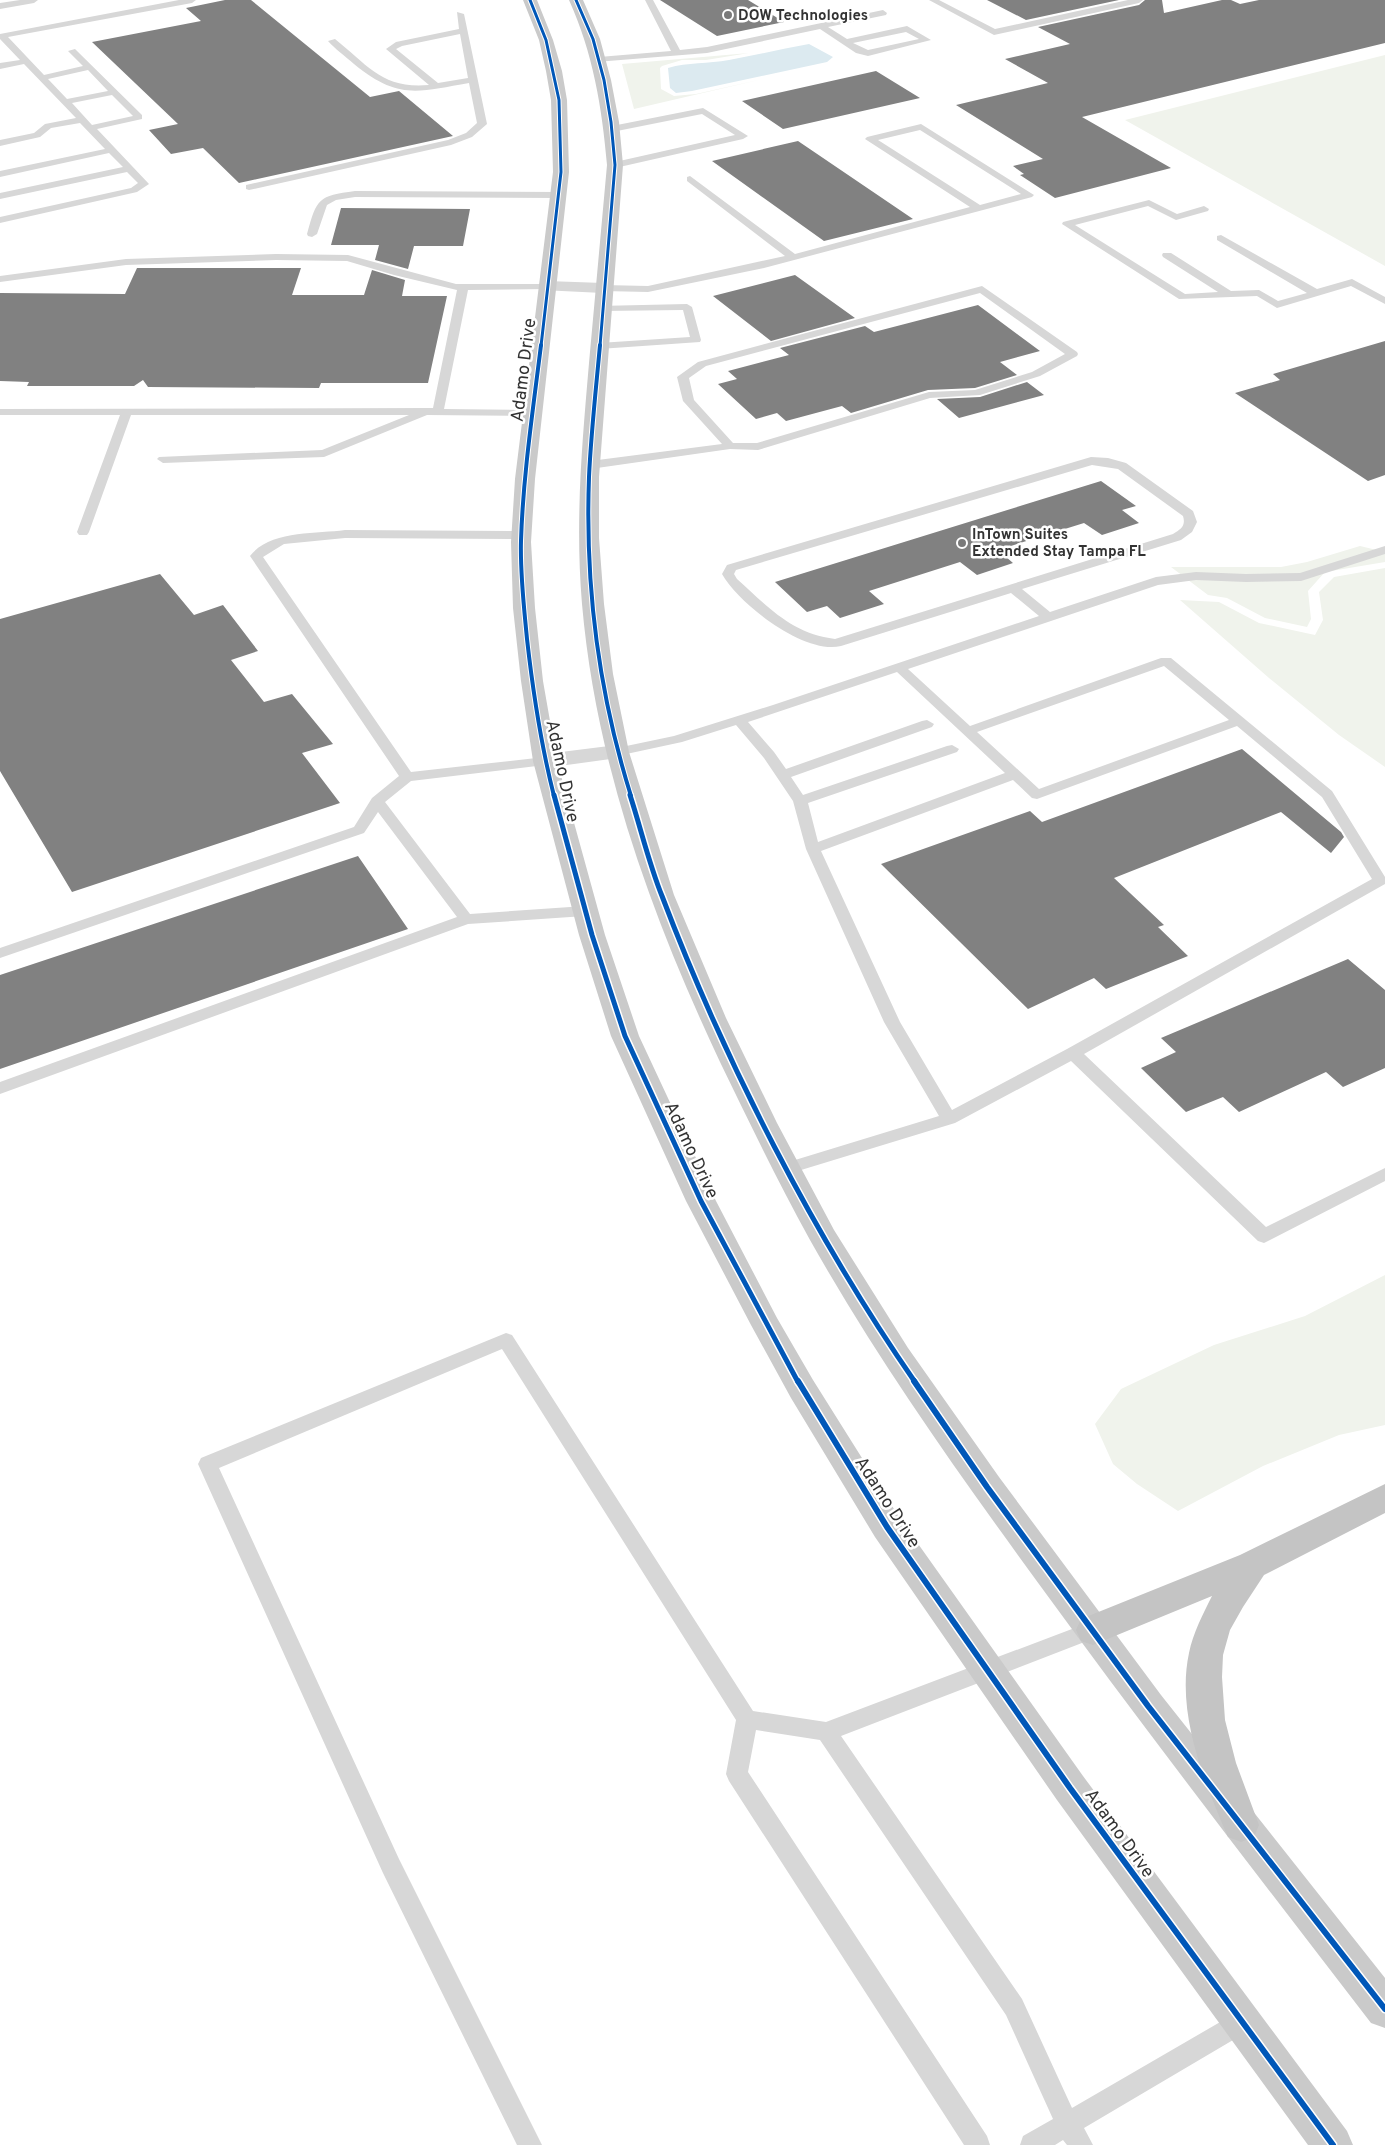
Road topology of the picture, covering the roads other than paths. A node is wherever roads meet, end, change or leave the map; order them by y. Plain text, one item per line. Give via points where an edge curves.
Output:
1 (34, 0) edge
2 (192, 0) edge
3 (530, 0) edge
4 (576, 0) edge
5 (649, 0) edge
6 (932, 0) edge
7 (1139, 0) edge
8 (0, 6) edge
9 (883, 13) dead end
10 (460, 14) dead end
11 (821, 26) junction
12 (463, 31) junction
13 (1, 36) edge
14 (332, 41) dead end
15 (845, 42) junction
16 (72, 51) dead end
17 (677, 53) junction
18 (599, 60) junction
19 (26, 61) junction
20 (0, 66) edge
21 (90, 68) junction
22 (42, 78) junction
23 (473, 80) junction
24 (435, 85) junction
25 (114, 92) junction
26 (65, 102) junction
27 (82, 120) junction
28 (90, 128) junction
29 (612, 129) junction
30 (0, 143) edge
31 (111, 150) junction
32 (614, 165) junction
33 (129, 168) junction
34 (0, 174) edge
35 (690, 179) dead end
36 (249, 187) dead end
37 (558, 195) junction
38 (0, 196) edge
39 (978, 208) junction
40 (1204, 210) dead end
41 (0, 220) edge
42 (312, 234) dead end
43 (1221, 238) dead end
44 (1167, 255) dead end
45 (793, 257) junction
46 (0, 279) edge
47 (547, 286) junction
48 (463, 287) junction
49 (603, 288) junction
50 (1315, 293) junction
51 (1230, 295) junction
52 (1385, 301) edge
53 (602, 308) junction
54 (599, 346) junction
55 (0, 412) edge
56 (433, 412) junction
57 (126, 413) junction
58 (532, 413) junction
59 (730, 446) junction
60 (163, 459) dead end
61 (590, 464) junction
62 (83, 532) dead end
63 (522, 536) junction
64 (1385, 550) edge
65 (1012, 587) junction
66 (1048, 617) junction
67 (900, 668) junction
68 (739, 720) junction
69 (1239, 721) junction
70 (927, 724) dead end
71 (968, 731) junction
72 (952, 749) dead end
73 (617, 752) junction
74 (544, 760) junction
75 (783, 775) junction
76 (407, 776) junction
77 (1014, 776) junction
78 (377, 801) junction
79 (800, 802) junction
80 (812, 849) junction
81 (1383, 884) edge
82 (585, 912) junction
83 (466, 919) junction
84 (0, 953) edge
85 (1073, 1053) junction
86 (0, 1088) edge
87 (950, 1119) junction
88 (788, 1168) junction
89 (1385, 1174) edge
90 (1385, 1498) edge
91 (1252, 1564) junction
92 (1093, 1630) junction
93 (986, 1671) junction
94 (747, 1719) junction
95 (826, 1732) junction
96 (1241, 1825) junction
97 (1385, 2009) edge
98 (1242, 2022) junction
99 (1067, 2124) junction
100 (530, 2145) edge
101 (978, 2145) edge
102 (1032, 2145) edge
103 (1081, 2145) edge
104 (1334, 2145) edge

1 - 8 lane
2 - 13 lane
3 - 37 main road, Adamo Drive via 546,40 559,100 561,172
4 - 18 main road
5 - 17 lane
6 - 7 lane via 994,32
9 - 11 lane
10 - 12 lane
11 - 15 lane
11 - 17 lane via 707,50
12 - 23 lane
12 - 24 lane via 399,44 390,49
13 - 19 lane
14 - 24 lane via 386,83 417,88
15 - 15 lane via 868,53 927,40 908,29
16 - 21 lane
17 - 18 lane
18 - 29 main road
19 - 20 lane
19 - 22 lane
21 - 22 lane
21 - 25 lane
22 - 26 lane
23 - 24 lane
23 - 36 lane via 482,124 469,135 451,142
25 - 26 lane
25 - 28 lane via 139,118
26 - 27 lane
27 - 28 lane
27 - 30 lane via 48,126 37,135
28 - 31 lane
29 - 32 main road
29 - 32 lane via 703,111 743,136
31 - 33 lane
31 - 34 lane
32 - 49 main road
33 - 38 lane
33 - 41 lane via 144,184 134,190
35 - 45 lane
37 - 42 lane via 355,194 328,197 322,202
37 - 47 main road, Adamo Drive
39 - 39 lane via 1030,195 921,127 870,139
39 - 45 lane
40 - 51 lane via 1176,217 1149,203 1067,224 1183,297
43 - 50 lane
44 - 51 lane
45 - 49 lane via 648,289
46 - 48 lane via 126,262 348,258
47 - 48 lane
47 - 49 street
47 - 58 main road, Adamo Drive
48 - 56 lane
49 - 53 main road
50 - 51 lane via 1277,305 1258,293
50 - 52 lane via 1352,282
53 - 54 main road
53 - 54 lane via 686,307 696,340
54 - 61 main road
55 - 57 lane
56 - 57 lane
56 - 58 lane
56 - 60 lane via 324,453
57 - 62 lane
58 - 63 main road, Adamo Drive
59 - 59 lane via 689,401 683,377 702,364 982,289 1073,354 1036,374 976,393 929,395 758,447
59 - 61 lane
61 - 73 main road via 589,538 593,604
63 - 74 main road, Adamo Drive via 524,608
63 - 76 lane via 344,534 282,541 256,556
64 - 66 lane via 1301,577 1196,576 1156,581
65 - 65 lane via 836,643 821,643 788,631 728,574 731,568 1090,461 1122,466 1189,514 1191,522 1188,528 1176,537
65 - 66 lane
66 - 67 lane
67 - 68 lane
67 - 71 lane
68 - 73 lane via 677,739
68 - 75 lane
69 - 71 lane via 1166,661
69 - 77 lane via 1037,795
69 - 81 lane via 1327,794
70 - 75 lane
71 - 77 lane
72 - 79 lane
73 - 74 street
73 - 88 main road via 665,904 713,1018
74 - 76 lane
74 - 82 main road, Adamo Drive
75 - 79 lane
76 - 78 lane
77 - 80 lane
78 - 83 lane
78 - 84 lane via 359,830
79 - 80 lane
80 - 87 lane via 892,1022
81 - 85 lane
82 - 83 lane
82 - 93 main road, Adamo Drive via 625,1036 732,1262 843,1457
83 - 86 lane
85 - 87 lane
85 - 89 lane via 1264,1236
87 - 88 lane
88 - 92 main road via 823,1236 897,1357 987,1488
90 - 91 highway
91 - 92 highway
91 - 96 highway via 1228,1598 1206,1655 1208,1720 1220,1771
92 - 93 lane
92 - 96 main road
93 - 95 lane
93 - 98 main road, Adamo Drive
94 - 95 lane
94 - 100 lane via 506,1340 208,1464 391,1866
94 - 101 lane via 737,1774
95 - 99 lane via 1014,2006
96 - 97 main road
98 - 99 lane
98 - 104 main road, Adamo Drive
99 - 102 lane
99 - 103 lane

